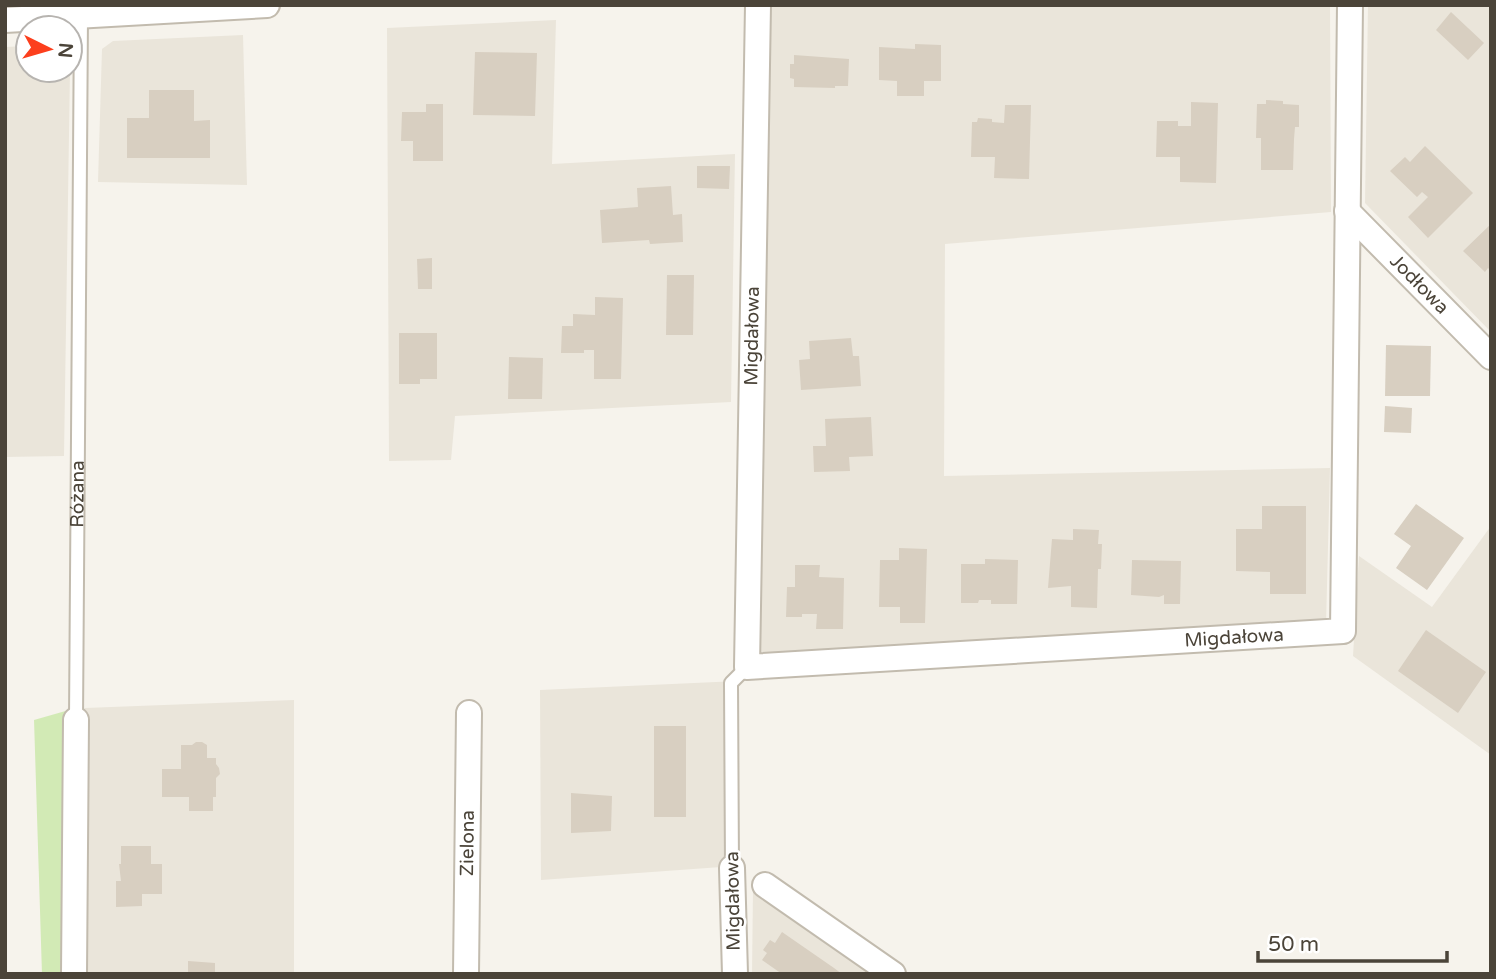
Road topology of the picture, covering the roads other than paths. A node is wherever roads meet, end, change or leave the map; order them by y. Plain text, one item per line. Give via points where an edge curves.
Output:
1 (267, 5) edge
2 (758, 5) edge
3 (1350, 5) edge
4 (31, 12) edge
5 (56, 14) edge
6 (84, 16) edge
7 (5, 20) edge
8 (81, 84) edge
9 (1347, 211) junction
10 (1491, 358) edge
11 (747, 667) junction
12 (469, 713) dead end
13 (76, 720) joint
14 (732, 868) joint
15 (765, 885) dead end
16 (74, 974) edge
17 (466, 974) edge
18 (735, 974) edge
19 (893, 974) edge

1 - 6 street
2 - 11 street, Migdałowa
3 - 9 street
4 - 5 street
4 - 7 street
8 - 13 lane, Różana
9 - 10 street, Jodłowa
9 - 11 street, Migdałowa via 1343,631
11 - 14 lane, Migdałowa via 732,683
12 - 17 street, Zielona
13 - 16 street, Różana
14 - 18 street, Migdałowa
15 - 19 street

